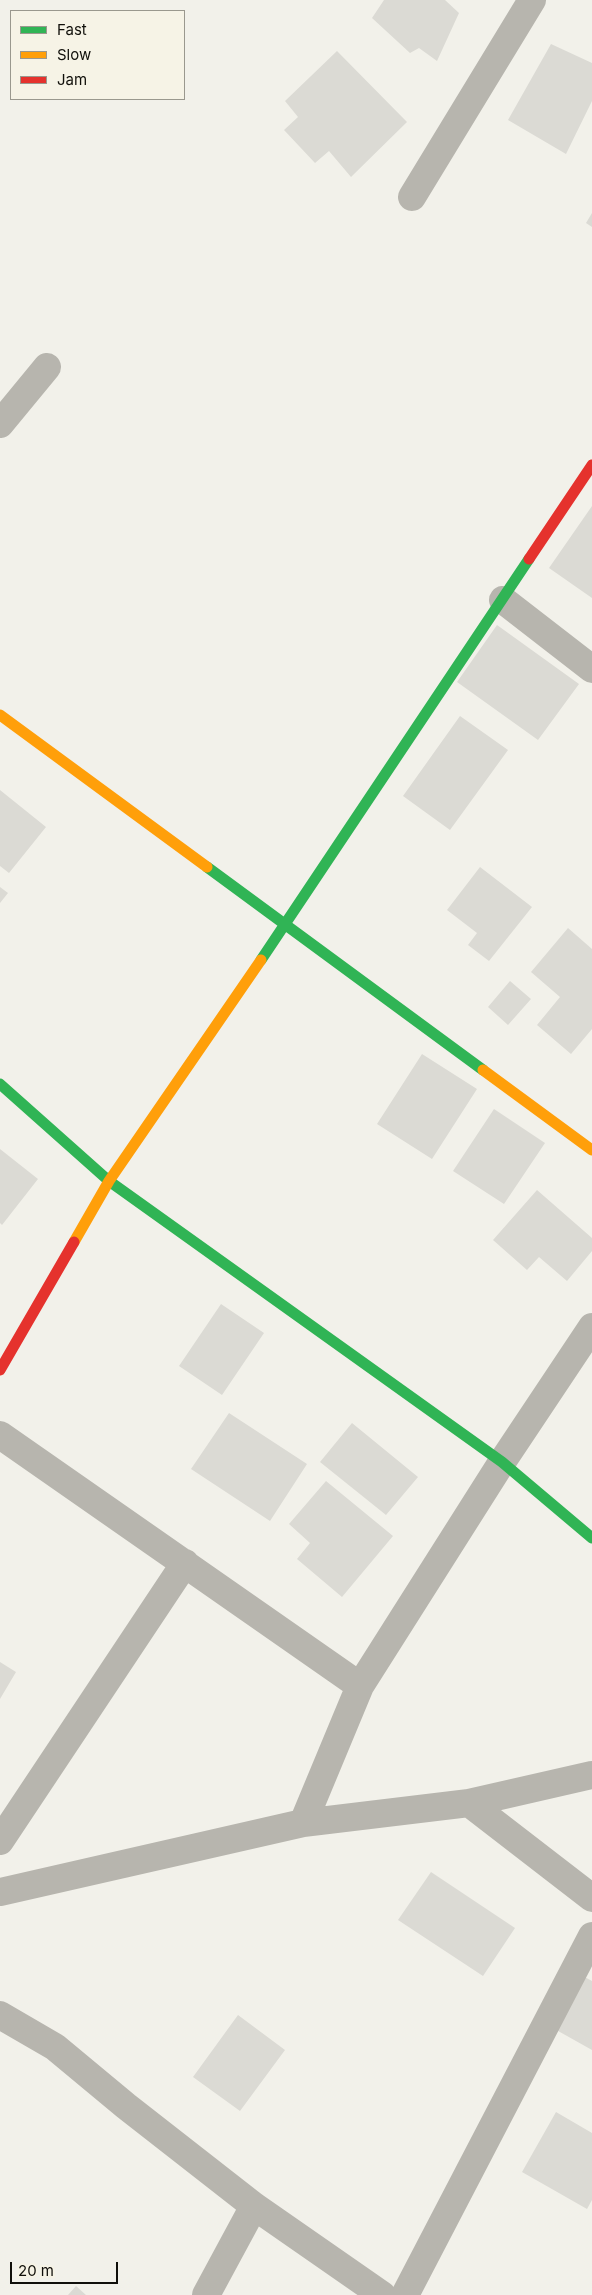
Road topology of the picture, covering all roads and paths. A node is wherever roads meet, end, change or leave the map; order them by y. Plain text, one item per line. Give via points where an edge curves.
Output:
1 (532, 0) edge
2 (412, 197) dead end
3 (47, 368) dead end
4 (0, 424) edge
5 (592, 465) edge
6 (502, 600) junction
7 (592, 668) edge
8 (0, 715) edge
9 (285, 924) junction
10 (0, 1084) edge
11 (592, 1150) edge
12 (109, 1181) junction
13 (592, 1327) edge
14 (0, 1370) edge
15 (0, 1435) edge
16 (502, 1462) junction
17 (592, 1538) edge
18 (185, 1563) junction
19 (360, 1686) junction
20 (592, 1775) edge
21 (469, 1803) junction
22 (304, 1823) junction
23 (0, 1841) edge
24 (0, 1892) edge
25 (592, 1898) edge
26 (592, 1936) edge
27 (0, 2015) edge
28 (254, 2206) junction
29 (206, 2295) edge
30 (382, 2295) edge
31 (405, 2295) edge

1 - 2 street
3 - 4 street
5 - 6 street
6 - 7 street
6 - 9 street
8 - 9 street
9 - 11 street
9 - 12 street
10 - 12 street
12 - 14 street
12 - 16 street
13 - 16 street
15 - 18 street
16 - 17 street
16 - 19 street
18 - 19 street
18 - 23 street
19 - 22 street
20 - 21 street
21 - 22 street
21 - 25 street
22 - 24 street
26 - 31 street
27 - 28 street via 55,2047
28 - 29 street
28 - 30 street

